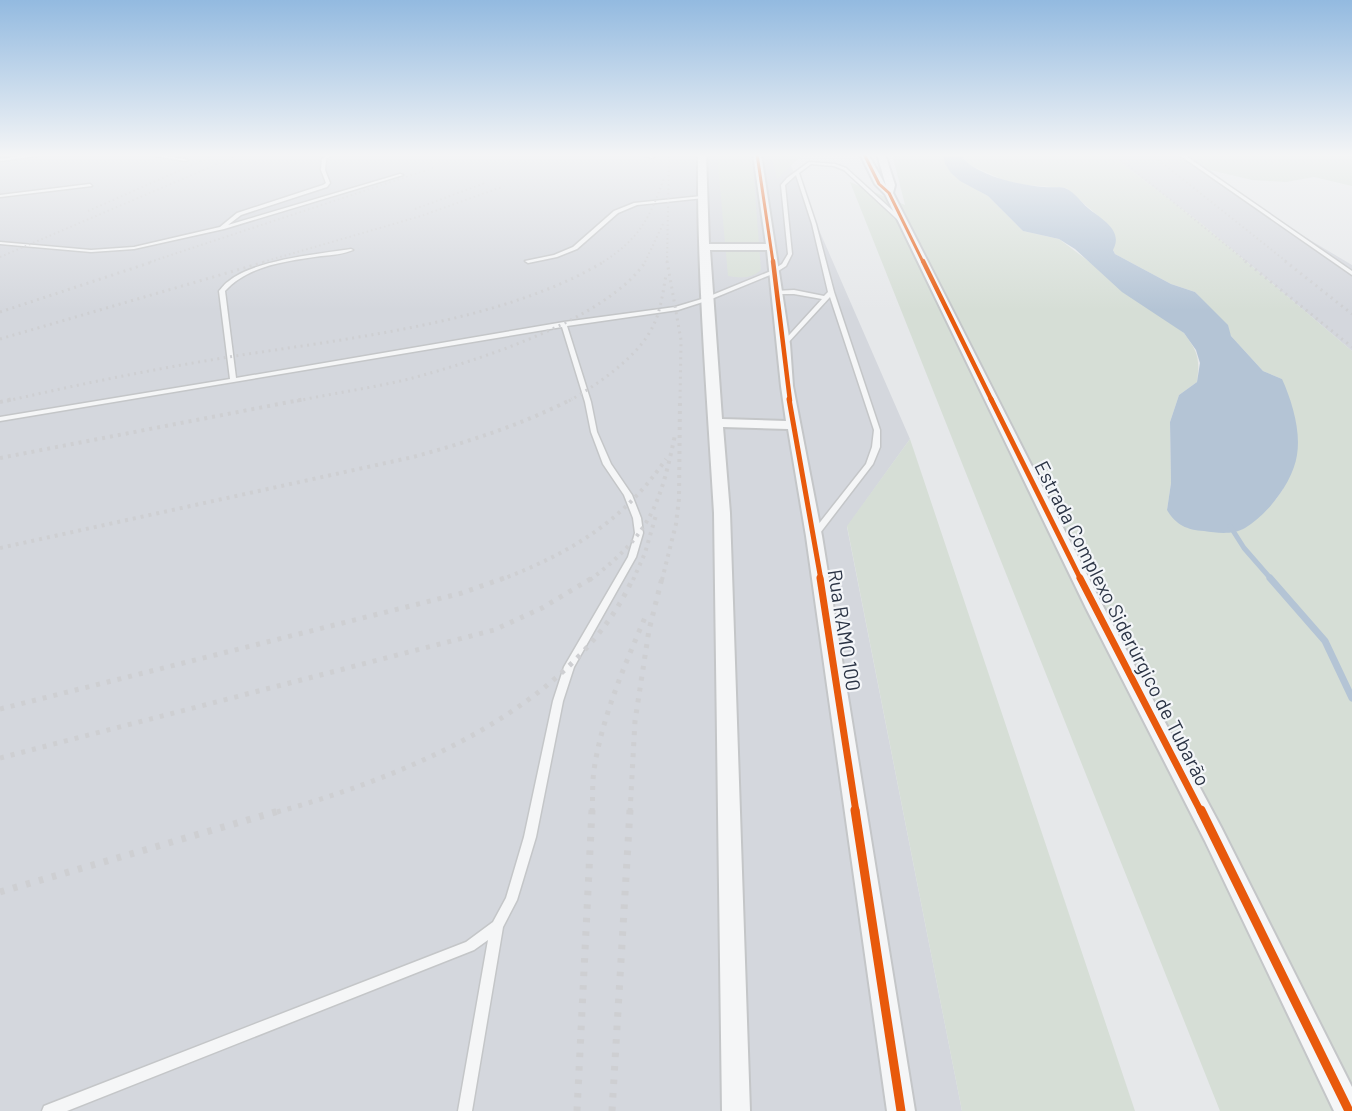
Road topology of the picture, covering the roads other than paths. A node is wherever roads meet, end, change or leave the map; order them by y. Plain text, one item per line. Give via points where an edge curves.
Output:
1 (265, 206) edge
2 (297, 206) edge
3 (632, 206) edge
4 (702, 206) edge
5 (764, 206) edge
6 (785, 206) edge
7 (808, 206) edge
8 (886, 206) edge
9 (894, 206) edge
10 (1255, 206) edge
11 (900, 219) junction
12 (222, 228) junction
13 (0, 243) edge
14 (704, 247) junction
15 (770, 247) junction
16 (351, 250) dead end
17 (528, 261) dead end
18 (773, 272) junction
19 (1352, 273) edge
20 (776, 292) junction
21 (828, 295) junction
22 (707, 299) junction
23 (564, 324) junction
24 (783, 344) junction
25 (233, 380) junction
26 (0, 419) edge
27 (714, 423) junction
28 (795, 425) junction
29 (814, 536) junction
30 (497, 926) junction
31 (49, 1111) edge
32 (465, 1111) edge
33 (736, 1111) edge
34 (901, 1111) edge
35 (1349, 1111) edge

1 - 12 lane via 232,218
2 - 12 lane
3 - 17 lane via 616,213 575,248
4 - 14 street
5 - 15 street, Rua RAMO 100
6 - 18 lane via 790,254 784,265
7 - 21 lane
8 - 11 lane
9 - 11 street, Estrada Complexo Siderúrgico de Tubarão
10 - 19 lane
11 - 35 street, Estrada Complexo Siderúrgico de Tubarão via 1213,834
12 - 13 lane via 112,250
14 - 15 street
14 - 22 street
15 - 18 street, Rua RAMO 100
16 - 25 lane via 253,270 227,283 222,291
18 - 20 street, Rua RAMO 100
18 - 22 lane
20 - 21 lane
20 - 24 street, Rua RAMO 100
21 - 24 lane
21 - 29 lane via 877,430 869,464
22 - 23 lane via 676,309
22 - 27 street
23 - 25 lane
23 - 30 lane via 594,432 628,495 638,518 639,533 632,557 568,667 530,837 511,900
24 - 28 street, Rua RAMO 100
25 - 26 lane
27 - 28 street
27 - 33 street via 722,513
28 - 29 street, Rua RAMO 100
29 - 34 street, Rua RAMO 100
30 - 31 lane via 470,946
30 - 32 lane

